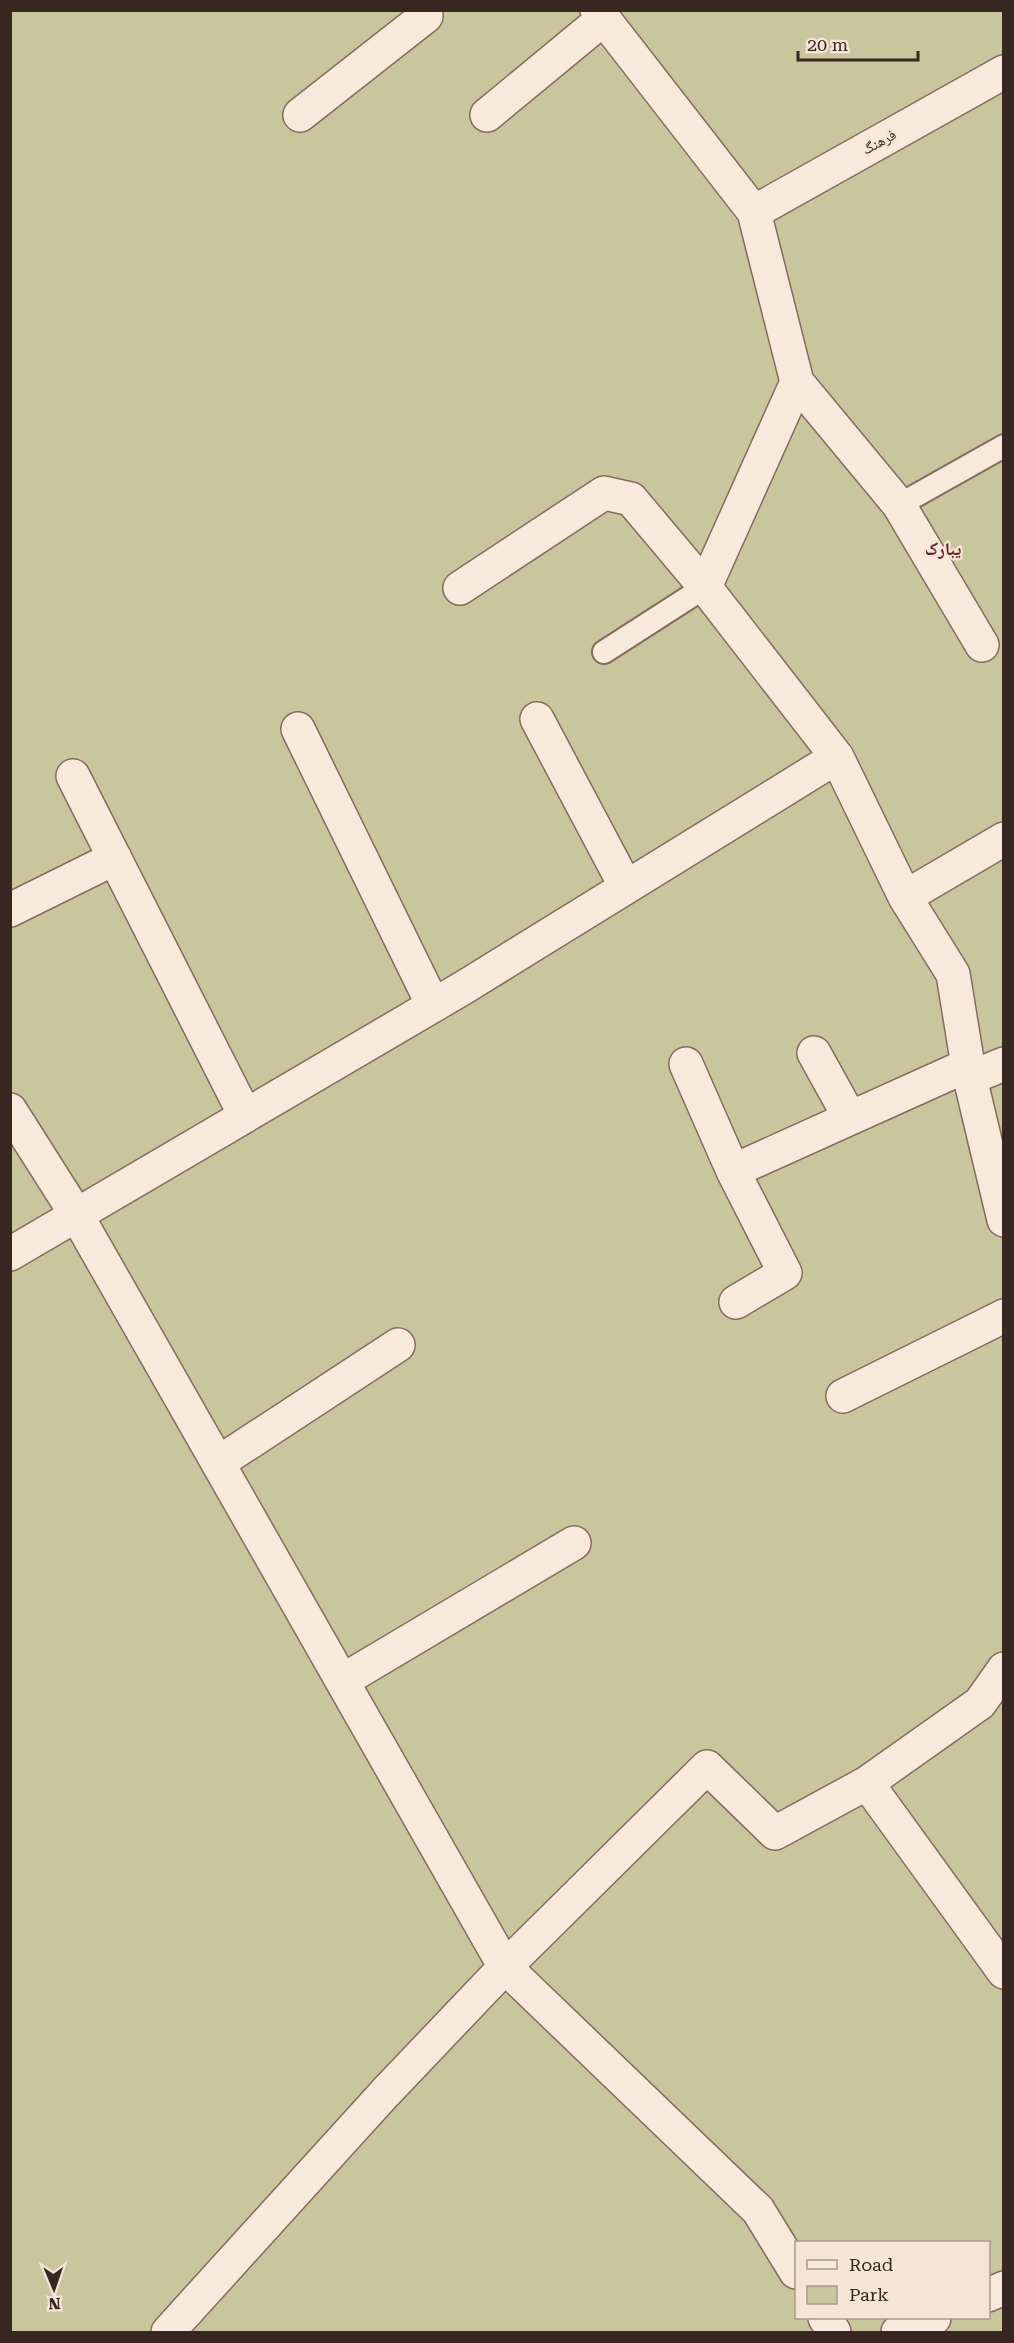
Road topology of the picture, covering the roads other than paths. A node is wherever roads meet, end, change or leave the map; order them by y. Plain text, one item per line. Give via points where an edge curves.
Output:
1 (426, 12) edge
2 (600, 15) edge
3 (1004, 72) edge
4 (300, 115) dead end
5 (487, 115) dead end
6 (754, 212) junction
7 (797, 382) junction
8 (1004, 446) edge
9 (899, 505) junction
10 (705, 586) junction
11 (460, 588) dead end
12 (982, 645) dead end
13 (604, 652) dead end
14 (537, 719) dead end
15 (298, 729) dead end
16 (837, 757) junction
17 (74, 776) dead end
18 (1004, 839) edge
19 (115, 858) junction
20 (626, 887) junction
21 (905, 897) junction
22 (10, 910) edge
23 (433, 1005) junction
24 (814, 1053) dead end
25 (686, 1064) dead end
26 (1004, 1064) edge
27 (969, 1071) junction
28 (10, 1110) edge
29 (245, 1115) junction
30 (850, 1118) junction
31 (733, 1171) junction
32 (76, 1214) junction
33 (1004, 1220) edge
34 (10, 1254) edge
35 (736, 1302) dead end
36 (1004, 1316) edge
37 (398, 1345) dead end
38 (843, 1396) dead end
39 (219, 1463) junction
40 (574, 1543) dead end
41 (1003, 1671) edge
42 (342, 1681) junction
43 (867, 1783) junction
44 (505, 1967) junction
45 (1004, 1972) edge
46 (795, 2270) edge
47 (1004, 2288) edge
48 (990, 2294) edge
49 (826, 2319) edge
50 (931, 2319) edge
51 (168, 2332) edge
52 (834, 2332) edge
53 (898, 2332) edge

1 - 4 street
2 - 5 street
2 - 6 street
3 - 6 street, فرهنگ
6 - 7 street
7 - 9 street
7 - 10 street
8 - 9 lane
9 - 12 street
10 - 11 street via 631,499 604,493
10 - 13 lane
10 - 16 street
14 - 20 street
15 - 23 street
16 - 20 street
16 - 21 street
17 - 19 street
18 - 21 street
19 - 22 street
19 - 29 street
20 - 23 street
21 - 27 street via 953,974
23 - 29 street
24 - 30 street
25 - 31 street
26 - 27 street
27 - 30 street
27 - 33 street
28 - 32 street
29 - 32 street
30 - 31 street
31 - 35 street via 785,1273
32 - 34 street
32 - 39 street
36 - 38 street
37 - 39 street
39 - 42 street
40 - 42 street
41 - 43 street via 980,1703
42 - 44 street
43 - 44 street via 775,1833 708,1767
43 - 45 street
44 - 46 street via 758,2210
44 - 51 street
47 - 48 street
49 - 52 street
50 - 53 street

